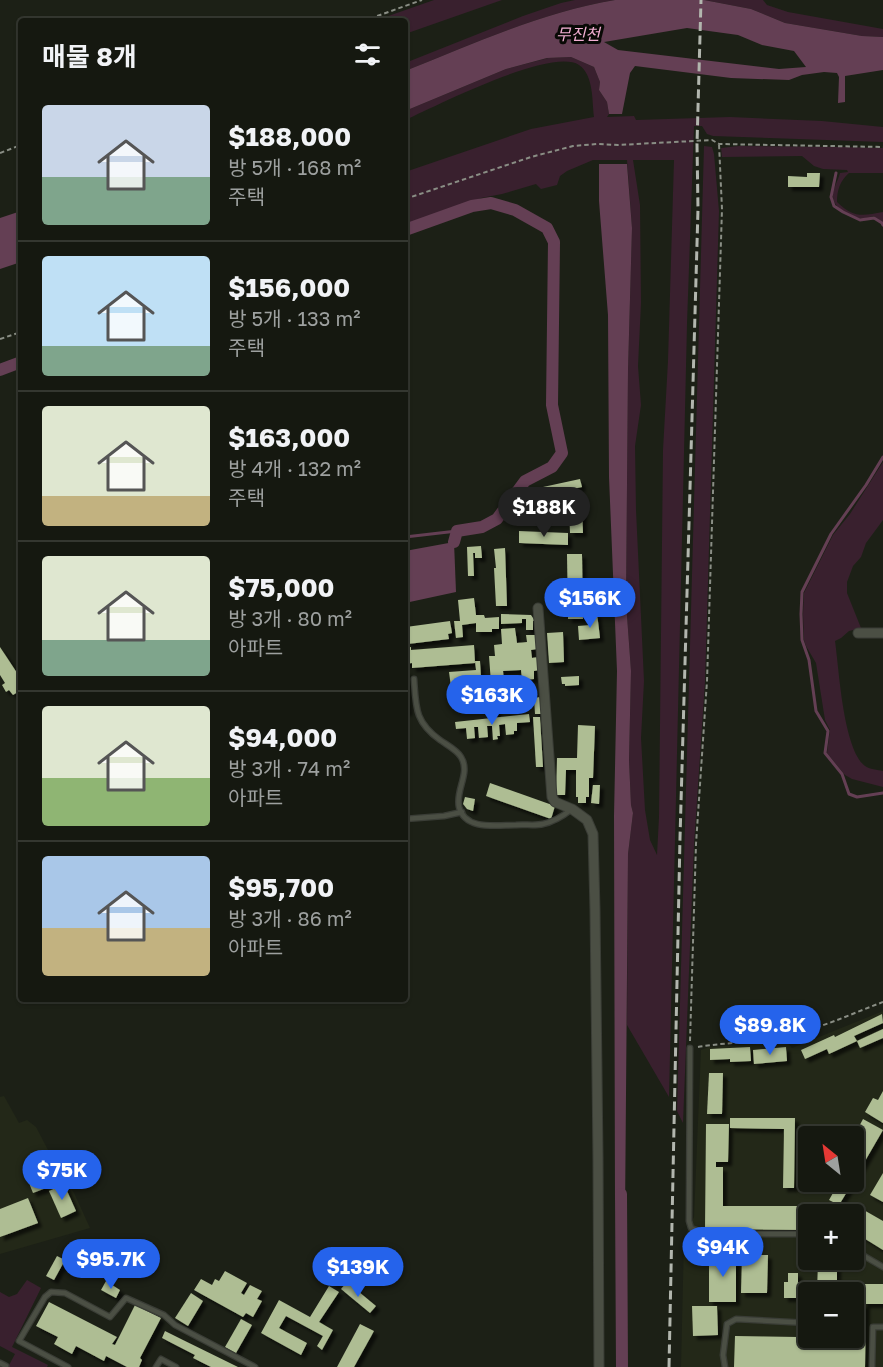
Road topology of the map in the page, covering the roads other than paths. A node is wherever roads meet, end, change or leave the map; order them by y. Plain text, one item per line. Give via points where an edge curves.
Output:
1 (538, 608) dead end
2 (858, 633) dead end
3 (883, 633) edge
4 (414, 680) dead end
5 (572, 809) junction
6 (462, 812) junction
7 (408, 819) edge
8 (690, 1048) road end
9 (798, 1234) edge
10 (864, 1256) edge
11 (883, 1267) edge
12 (798, 1322) edge
13 (883, 1327) edge
14 (56, 1360) junction
15 (0, 1363) edge
16 (6, 1366) edge
17 (52, 1367) edge
18 (68, 1367) edge
19 (156, 1367) edge
20 (176, 1367) edge
21 (255, 1367) edge
22 (599, 1367) edge
23 (725, 1367) edge
24 (872, 1367) edge

1 - 5 street via 552,797
2 - 3 street
4 - 6 lane via 423,724 464,762 459,801
5 - 6 lane via 544,824 482,826
5 - 22 street via 591,827 594,849
6 - 7 lane
8 - 9 lane via 691,1228 707,1234
10 - 11 lane
12 - 23 lane via 736,1319 727,1324
13 - 24 lane via 873,1327
14 - 17 lane
14 - 18 lane
14 - 21 lane via 19,1341 51,1292 65,1293 110,1317 126,1298
15 - 16 lane
19 - 20 lane via 161,1359

